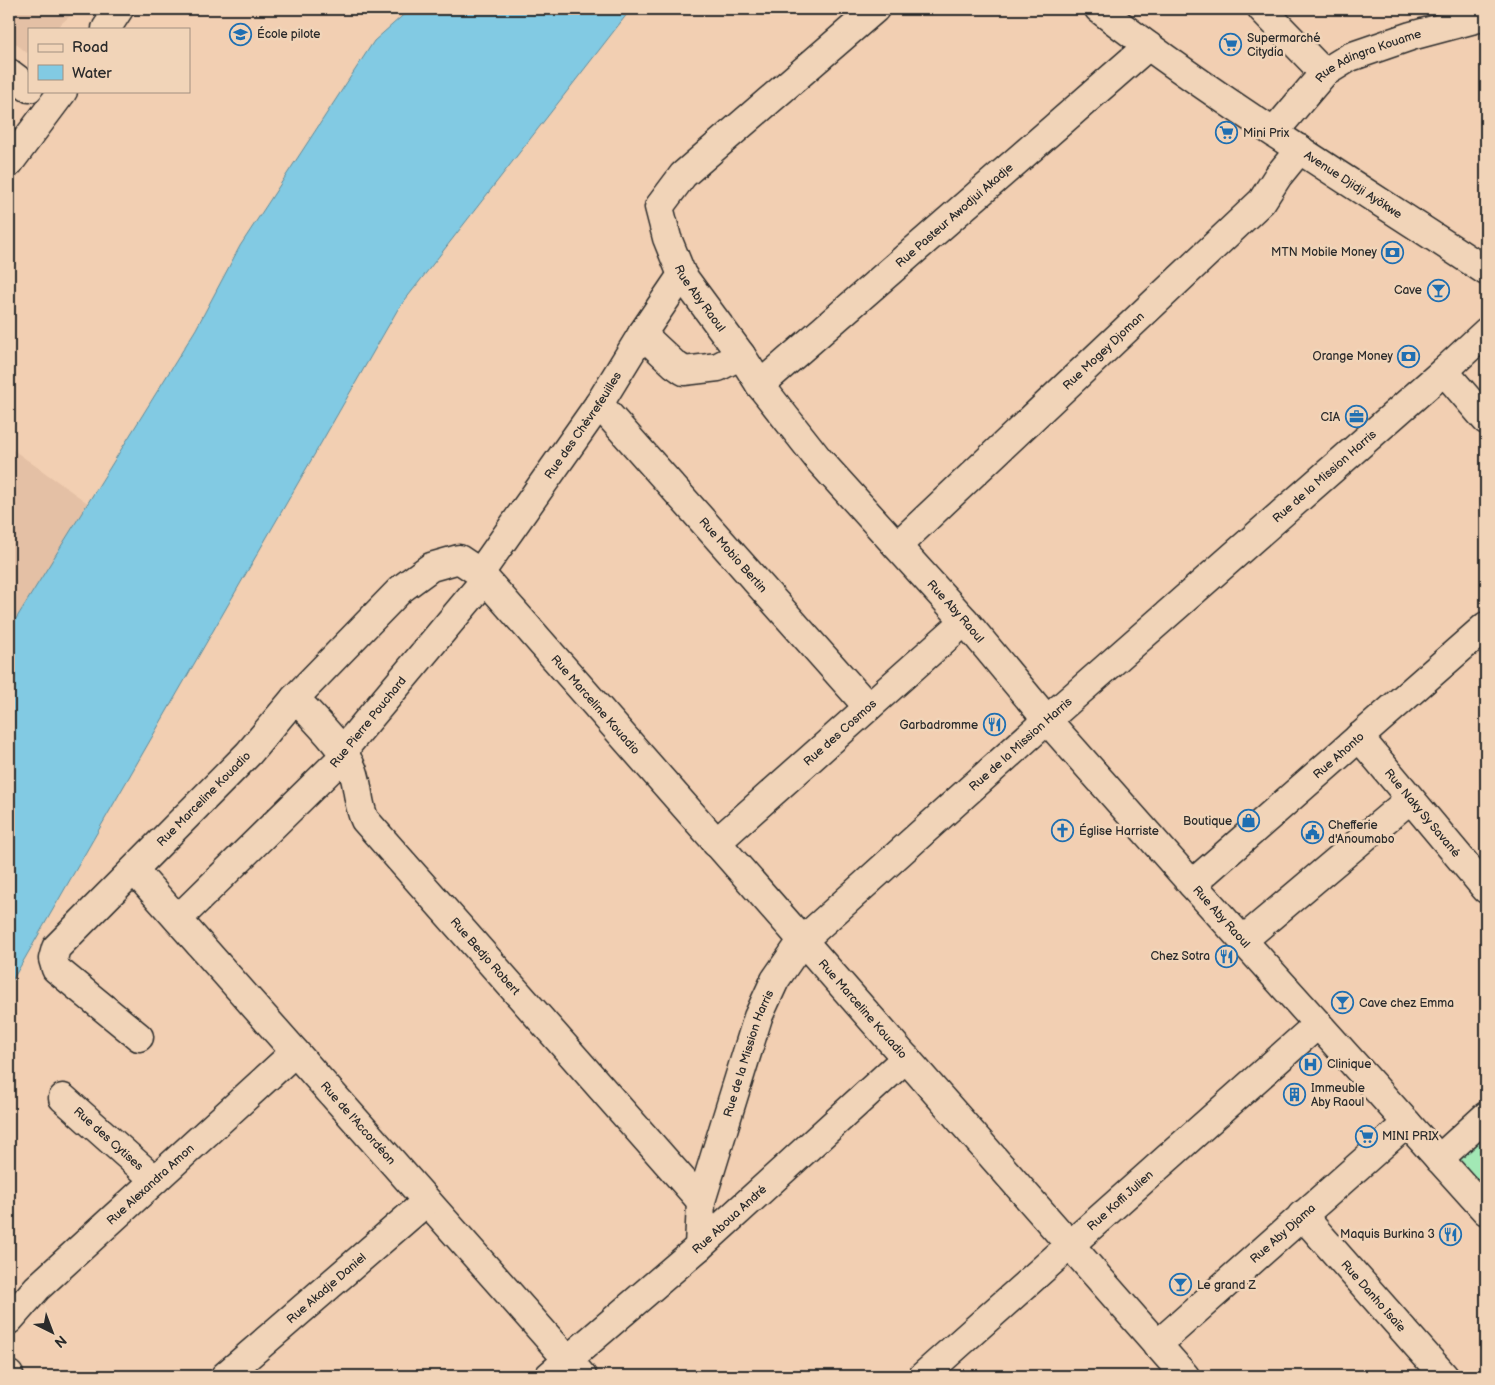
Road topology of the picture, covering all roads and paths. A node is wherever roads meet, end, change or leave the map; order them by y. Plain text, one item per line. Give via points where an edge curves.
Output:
1 (119, 9) edge
2 (875, 9) edge
3 (1099, 9) edge
4 (1262, 9) edge
5 (1486, 16) edge
6 (107, 28) edge
7 (1148, 46) junction
8 (9, 73) edge
9 (1324, 73) junction
10 (28, 87) edge
11 (50, 96) edge
12 (1274, 132) junction
13 (1300, 149) junction
14 (9, 163) edge
15 (1486, 270) edge
16 (682, 274) junction
17 (1486, 332) edge
18 (642, 334) junction
19 (741, 355) junction
20 (1444, 372) junction
21 (760, 385) junction
22 (599, 404) junction
23 (1486, 420) edge
24 (896, 546) junction
25 (482, 576) junction
26 (965, 621) junction
27 (1486, 626) edge
28 (295, 698) junction
29 (868, 707) junction
30 (1047, 720) junction
31 (1358, 737) junction
32 (345, 754) junction
33 (1410, 799) junction
34 (716, 843) junction
35 (134, 870) junction
36 (1192, 884) junction
37 (1485, 885) edge
38 (178, 919) junction
39 (1243, 940) junction
40 (802, 941) junction
41 (1318, 1024) junction
42 (139, 1037) dead end
43 (296, 1052) junction
44 (906, 1058) junction
45 (63, 1098) dead end
46 (1486, 1116) edge
47 (1407, 1123) junction
48 (1439, 1159) junction
49 (155, 1180) junction
50 (427, 1201) junction
51 (701, 1201) junction
52 (1486, 1211) edge
53 (1302, 1215) junction
54 (1069, 1245) junction
55 (699, 1247) junction
56 (9, 1320) edge
57 (1157, 1345) junction
58 (566, 1371) edge
59 (225, 1376) edge
60 (923, 1376) edge
61 (1185, 1376) edge
62 (1444, 1376) edge

1 - 6 street
2 - 16 street, Rue Aby Raoul via 682,175 659,207
3 - 7 street, Avenue Djidji Ayökwe
4 - 9 street
5 - 9 street, Rue Adingra Kouame via 1350,57
7 - 12 street, Avenue Djidji Ayökwe
7 - 21 street, Rue Pasteur Awodjui Akadje
8 - 10 street
9 - 12 street, Rue Adingra Kouame
11 - 14 street
12 - 13 street, Avenue Djidji Ayökwe
13 - 15 street, Avenue Djidji Ayökwe
13 - 24 street, Rue Mogey Djoman via 1262,201
16 - 18 street, Rue des Chèvrefeuilles
16 - 19 street, Rue Aby Raoul
17 - 20 street, Rue de la Mission Harris
18 - 19 street via 684,371 718,367
18 - 22 street, Rue des Chèvrefeuilles
19 - 21 street, Rue Aby Raoul
20 - 23 street
20 - 30 street, Rue de la Mission Harris
21 - 24 street, Rue Aby Raoul via 819,460
22 - 25 street, Rue des Chèvrefeuilles
22 - 29 street, Rue Mobio Bertin
24 - 26 street, Rue Aby Raoul
25 - 28 street, Rue Marceline Kouadio via 459,558 431,567 401,589
25 - 32 street, Rue Pierre Pouchard via 348,744
25 - 34 street, Rue Marceline Kouadio
26 - 29 street, Rue des Cosmos
26 - 30 street, Rue Aby Raoul
27 - 31 street, Rue Ahonto
28 - 32 street, Rue Bedjo Robert
28 - 35 street, Rue Marceline Kouadio via 249,753
29 - 34 street, Rue des Cosmos
30 - 36 street, Rue Aby Raoul
30 - 40 street, Rue de la Mission Harris
31 - 33 street, Rue Naky Sy Savané
31 - 36 street, Rue Ahonto
32 - 38 street, Rue Pierre Pouchard
32 - 51 street, Rue Bedjo Robert via 353,769 365,820
33 - 37 street, Rue Naky Sy Savané
33 - 39 street
34 - 40 street, Rue Marceline Kouadio
35 - 38 street, Rue de l'Accordéon
35 - 42 street, Rue Marceline Kouadio via 56,948 53,959 56,969
36 - 39 street, Rue Aby Raoul
38 - 43 street, Rue de l'Accordéon
39 - 41 street, Rue Aby Raoul
40 - 44 street, Rue Marceline Kouadio
40 - 51 street, Rue de la Mission Harris via 775,980 758,1017
41 - 47 street, Rue Aby Raoul
41 - 54 street, Rue Koffi Julien
43 - 49 street, Rue Alexandra Amon
43 - 50 street, Rue de l'Accordéon
44 - 54 street, Rue Marceline Kouadio
44 - 55 street, Rue Aboua André
45 - 49 street, Rue des Cytises
46 - 48 street
47 - 48 street, Rue Aby Raoul
47 - 53 street, Rue Aby Djama
48 - 52 street, Rue Aby Raoul
49 - 56 street, Rue Alexandra Amon via 37,1288
50 - 58 street, Rue de l'Accordéon
50 - 59 street, Rue Akadje Daniel
51 - 55 street, Rue de la Mission Harris
53 - 57 street, Rue Aby Djama
53 - 62 street, Rue Danho Isaïe
54 - 57 street, Rue Marceline Kouadio
54 - 60 street, Rue Koffi Julien
55 - 58 street, Rue Aboua André
57 - 61 street, Rue Marceline Kouadio

